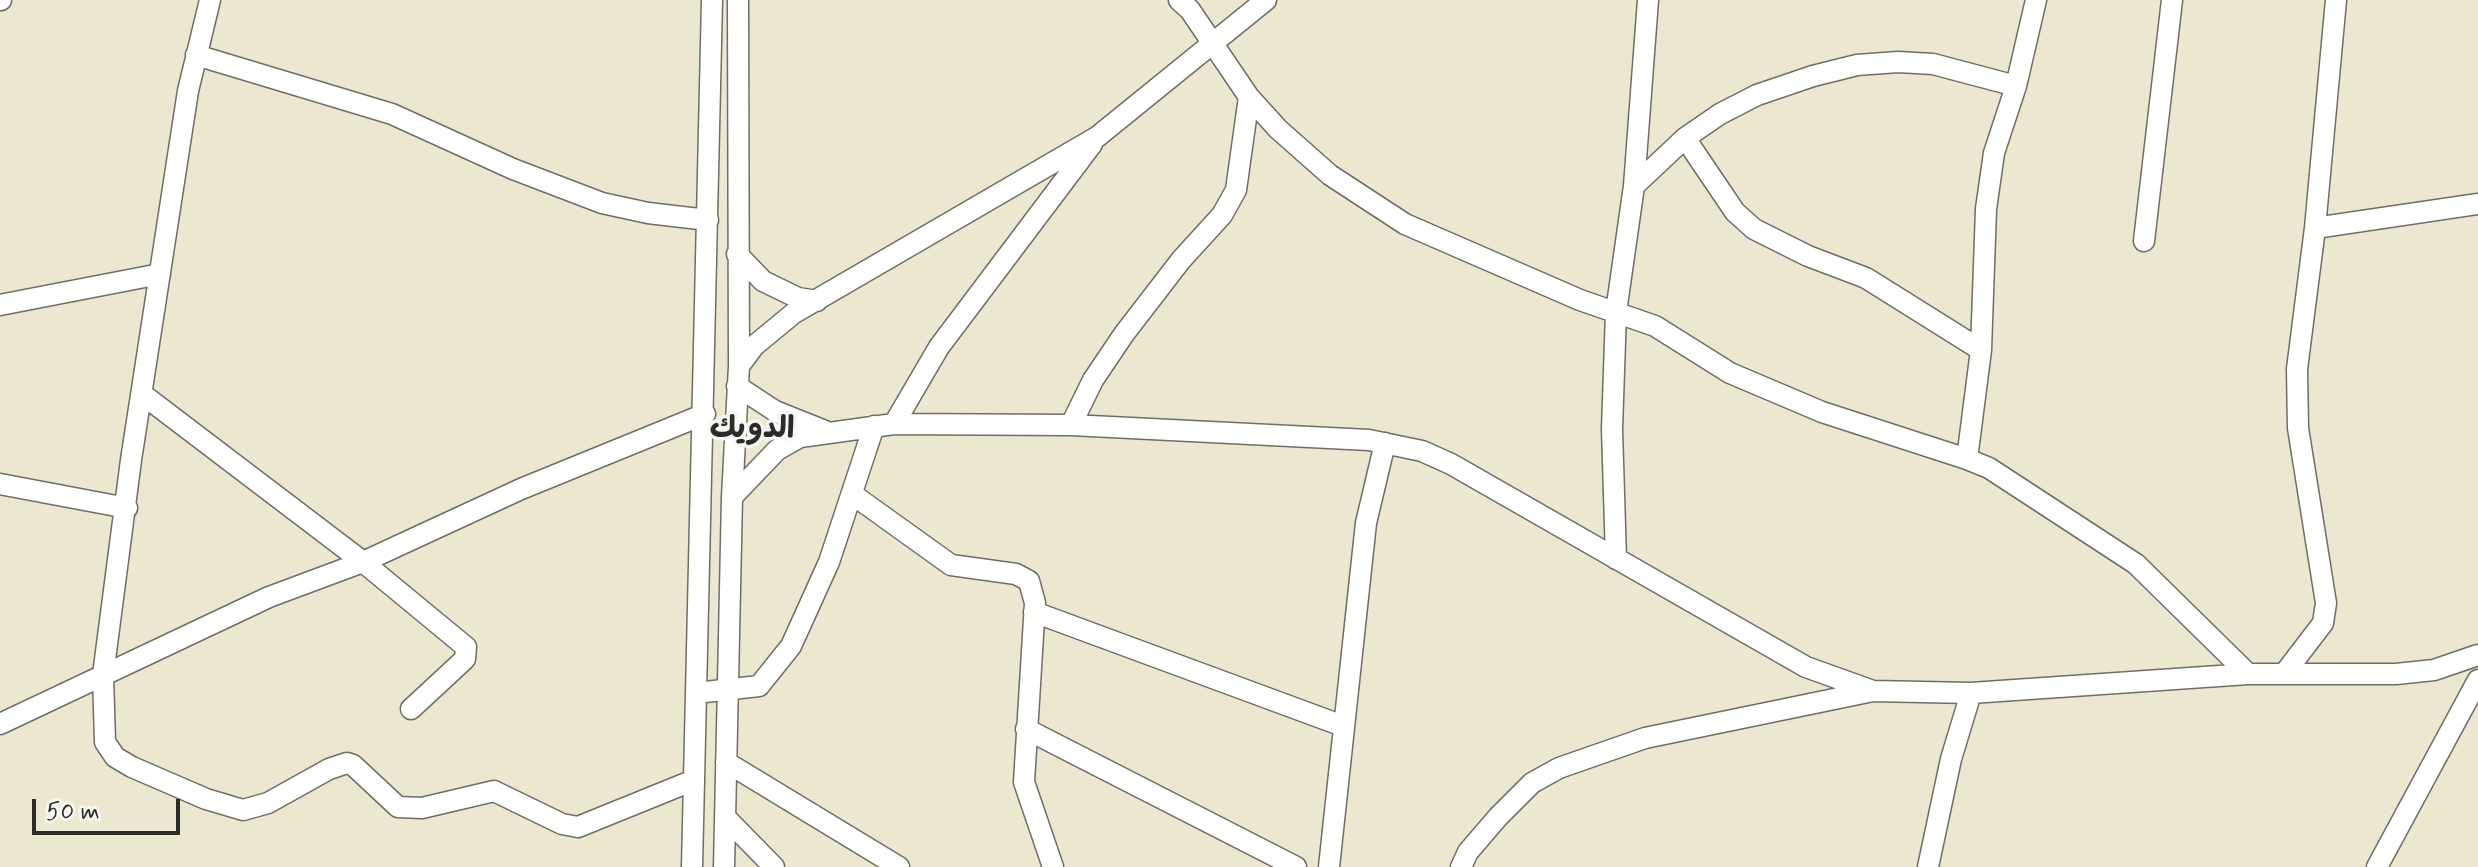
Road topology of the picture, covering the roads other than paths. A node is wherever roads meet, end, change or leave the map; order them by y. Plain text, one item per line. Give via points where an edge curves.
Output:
1 (210, 0) edge
2 (712, 0) edge
3 (738, 0) edge
4 (1179, 0) edge
5 (1266, 0) edge
6 (1648, 0) edge
7 (2036, 0) edge
8 (2172, 0) edge
9 (2336, 0) edge
10 (1215, 45) junction
11 (196, 55) junction
12 (2016, 86) junction
13 (1249, 97) junction
14 (1097, 137) junction
15 (1685, 138) junction
16 (709, 177) junction
17 (737, 180) junction
18 (1634, 186) junction
19 (2478, 204) edge
20 (708, 220) junction
21 (2315, 228) junction
22 (2144, 241) dead end
23 (737, 254) junction
24 (160, 274) junction
25 (817, 301) junction
26 (0, 305) edge
27 (1616, 312) junction
28 (1981, 350) junction
29 (738, 376) junction
30 (142, 394) junction
31 (705, 414) junction
32 (884, 425) junction
33 (1071, 425) junction
34 (825, 431) junction
35 (1385, 443) junction
36 (1967, 459) junction
37 (0, 484) edge
38 (852, 494) junction
39 (732, 497) junction
40 (127, 508) junction
41 (1616, 559) junction
42 (363, 562) junction
43 (1034, 612) junction
44 (2478, 655) edge
45 (2248, 674) junction
46 (2284, 674) junction
47 (103, 675) junction
48 (2478, 680) edge
49 (1873, 691) junction
50 (729, 692) junction
51 (696, 693) junction
52 (1971, 693) junction
53 (411, 709) dead end
54 (0, 724) edge
55 (1343, 726) junction
56 (1026, 729) junction
57 (726, 762) junction
58 (694, 780) junction
59 (725, 817) junction
60 (692, 867) edge
61 (724, 867) edge
62 (774, 867) edge
63 (899, 867) edge
64 (1053, 867) edge
65 (1296, 867) edge
66 (1329, 867) edge
67 (1461, 867) edge
68 (1928, 867) edge
69 (2377, 867) edge

1 - 11 street
2 - 16 street
3 - 17 street
4 - 10 street
5 - 10 street
6 - 18 street
7 - 12 street
8 - 22 street
9 - 21 street
10 - 13 street
10 - 14 street
11 - 20 street via 392,114 525,175 602,203
11 - 24 street
12 - 15 street via 1933,64 1857,65 1757,95
12 - 28 street via 1994,153 1986,209
13 - 27 street via 1304,153 1380,210 1492,264
13 - 33 street via 1243,156 1231,202 1124,334
14 - 25 street
14 - 32 street
15 - 18 street
15 - 28 street via 1735,212 1754,229 1866,278
16 - 17 street
16 - 20 street
17 - 23 street
18 - 27 street
19 - 21 street
20 - 31 street
21 - 46 street via 2297,369 2298,428 2326,603 2323,623
23 - 25 street via 763,281
23 - 29 street
24 - 26 street
24 - 30 street
25 - 29 street via 773,328
27 - 36 street via 1655,326 1730,373 1793,400
27 - 41 street
28 - 36 street
29 - 34 street via 775,411
29 - 39 street
30 - 40 street
30 - 42 street
31 - 42 street via 521,489
31 - 51 street
32 - 33 street
32 - 34 street
32 - 38 street
33 - 35 street
34 - 39 street via 777,450
35 - 41 street via 1451,464
35 - 55 street via 1366,523
36 - 45 street via 2136,564
37 - 40 street
38 - 43 street via 951,565 1025,578
38 - 50 street via 825,574 791,646 764,683
39 - 50 street
40 - 47 street
41 - 49 street via 1806,667
42 - 47 street via 269,597
42 - 53 street via 466,647 465,659
43 - 55 street
43 - 56 street
44 - 46 street via 2434,670
45 - 46 street
45 - 52 street
47 - 54 street
47 - 58 street via 102,730 115,757 243,810 347,763 398,807 422,808 494,791 578,827
48 - 69 street
49 - 52 street
49 - 67 street via 1645,738 1559,768 1532,783 1498,817
50 - 51 street
50 - 57 street
51 - 58 street
52 - 68 street
55 - 66 street
56 - 64 street via 1024,782
56 - 65 street
57 - 59 street
57 - 63 street
58 - 60 street
59 - 61 street
59 - 62 street

